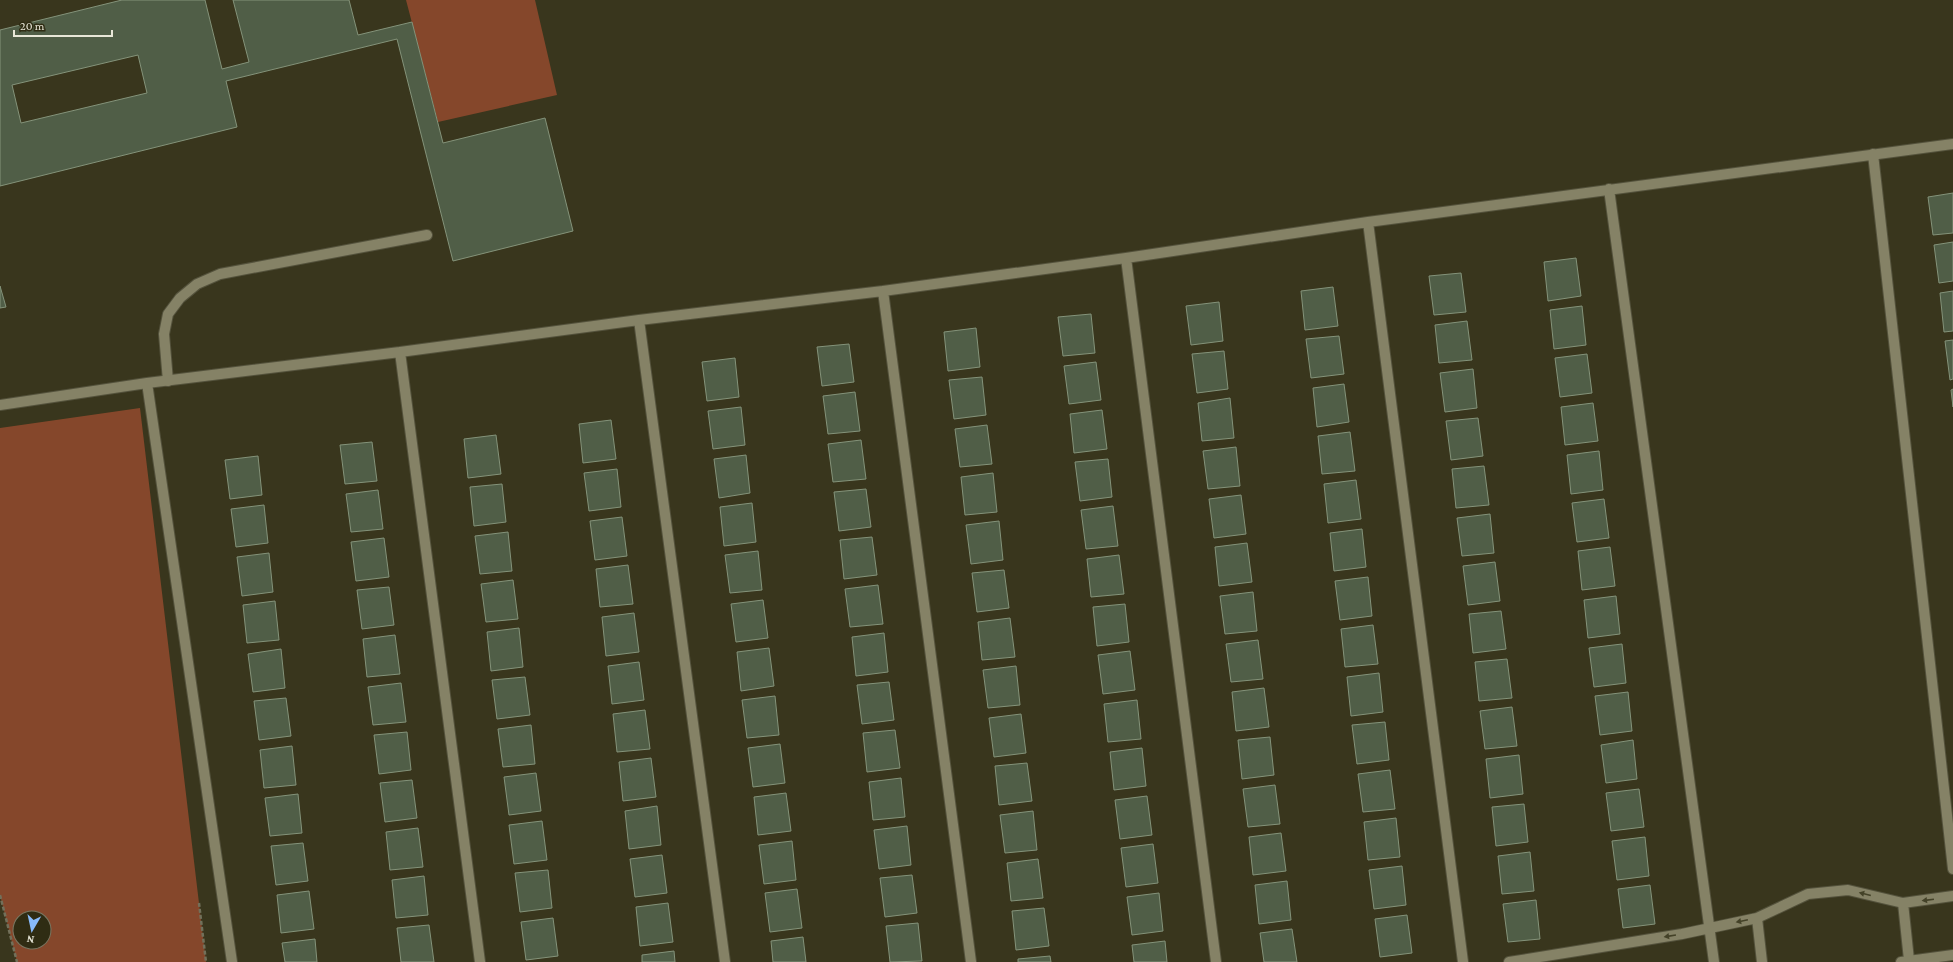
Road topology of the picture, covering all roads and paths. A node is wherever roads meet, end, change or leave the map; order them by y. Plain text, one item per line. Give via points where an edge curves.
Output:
1 (1953, 144) edge
2 (1873, 154) junction
3 (1609, 189) junction
4 (1368, 222) junction
5 (427, 235) dead end
6 (1126, 258) junction
7 (883, 291) junction
8 (639, 320) junction
9 (400, 352) junction
10 (168, 381) junction
11 (148, 383) junction
12 (0, 405) edge
13 (1953, 869) edge
14 (0, 895) edge
15 (1953, 896) edge
16 (198, 899) dead end
17 (1903, 903) junction
18 (1758, 918) junction
19 (1708, 928) junction
20 (1953, 955) edge
21 (1905, 961) edge
22 (17, 962) edge
23 (206, 962) edge
24 (232, 962) edge
25 (480, 962) edge
26 (725, 962) edge
27 (971, 962) edge
28 (1216, 962) edge
29 (1463, 962) edge
30 (1509, 962) edge
31 (1714, 962) edge
32 (1762, 962) edge

1 - 2 street
2 - 3 street
2 - 13 street
3 - 4 street
3 - 19 street
4 - 6 street
4 - 29 street
5 - 10 street via 220,274 197,284 180,298 168,314 164,334
6 - 7 street
6 - 28 street
7 - 8 street
7 - 27 street
8 - 9 street
8 - 26 street
9 - 10 street
9 - 25 street
10 - 11 street
11 - 12 street
11 - 24 street
14 - 22 path
15 -> 17 street
16 - 23 path
17 -> 18 street via 1848,890 1833,891 1808,894
17 - 21 street
18 -> 19 street
18 - 32 street
19 -> 30 street
19 - 31 street
20 - 21 street

